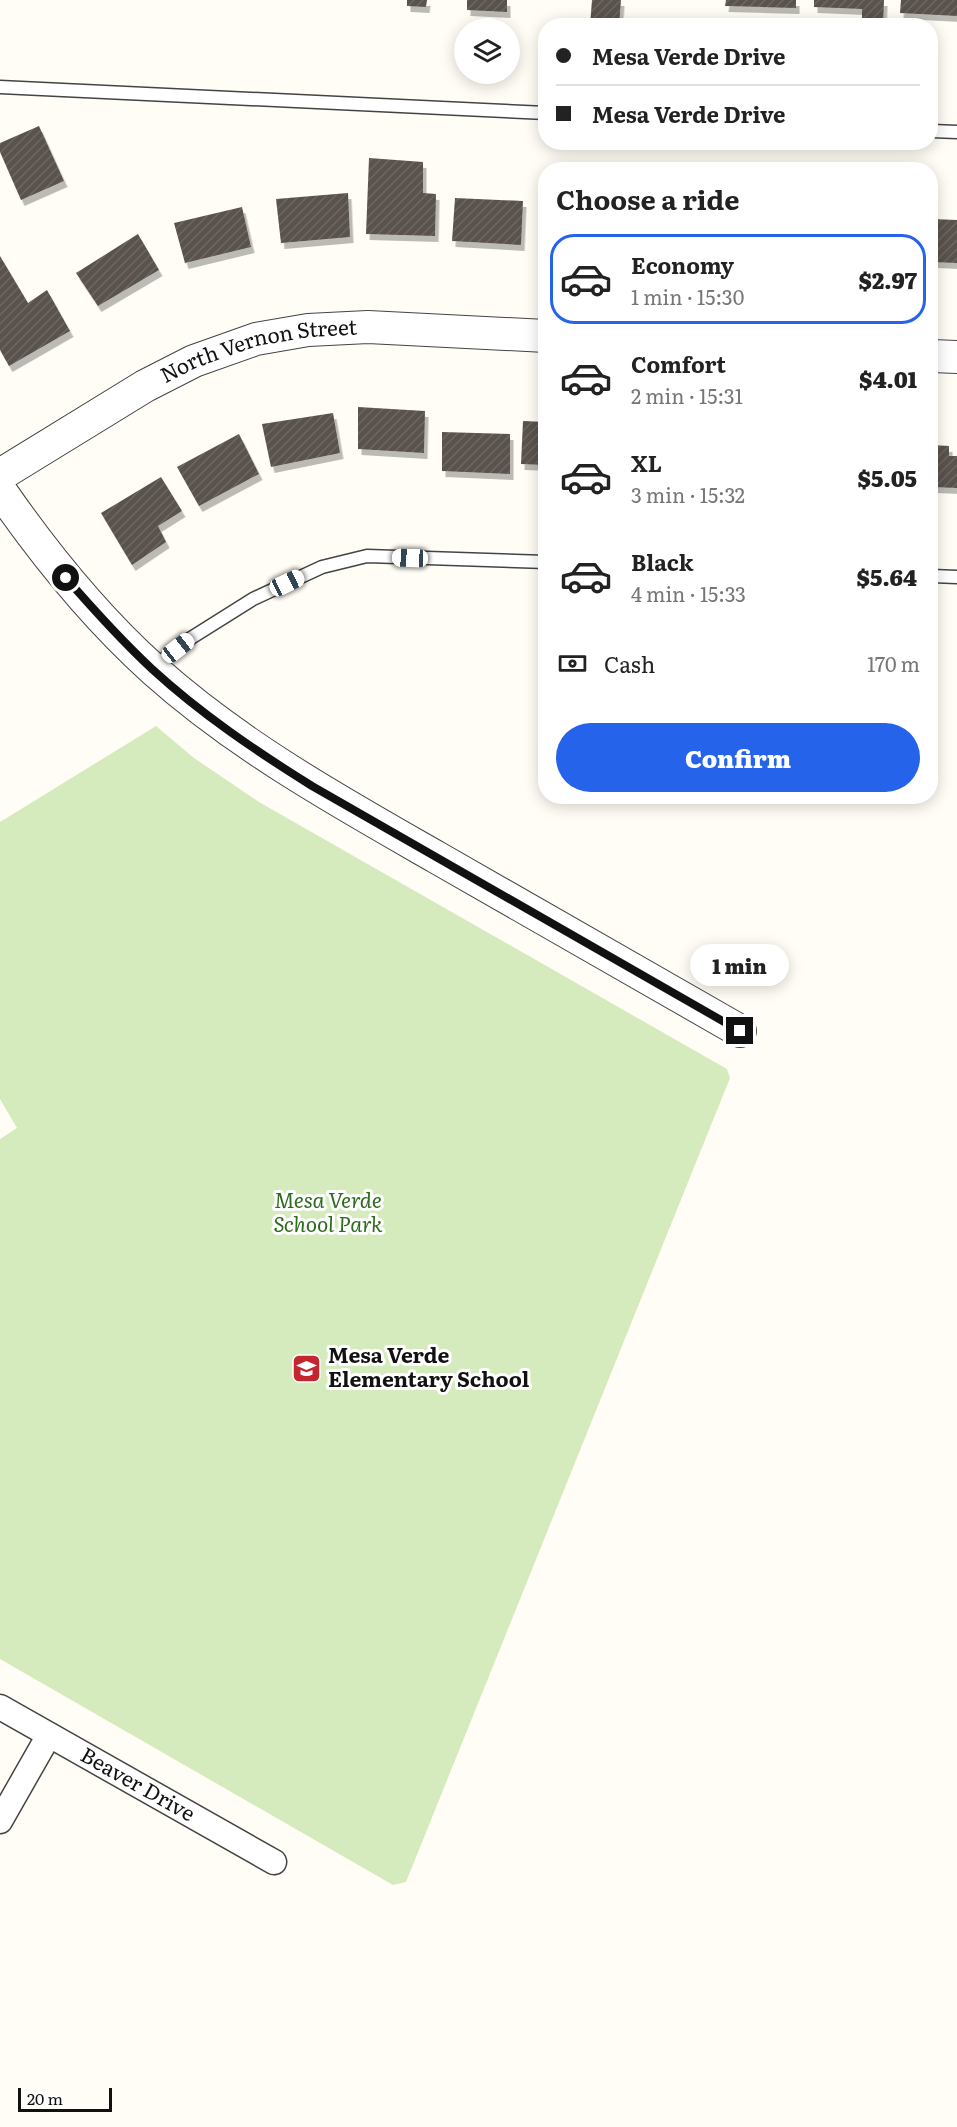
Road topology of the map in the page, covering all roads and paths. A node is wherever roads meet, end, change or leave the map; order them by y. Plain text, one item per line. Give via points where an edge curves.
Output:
1 (0, 87) edge
2 (538, 112) edge
3 (938, 131) edge
4 (957, 132) edge
5 (538, 336) edge
6 (938, 356) edge
7 (957, 357) edge
8 (0, 475) edge
9 (0, 489) edge
10 (538, 562) edge
11 (938, 576) edge
12 (957, 577) edge
13 (152, 668) junction
14 (740, 1031) dead end
15 (0, 1707) edge
16 (49, 1735) junction
17 (0, 1821) edge
18 (274, 1862) dead end

1 - 2 lane
3 - 4 lane
5 - 8 street, North Vernon Street via 368,327 309,330 256,339 194,361 145,386
6 - 7 street
9 - 13 street via 51,560 97,614
10 - 13 lane via 367,556 322,567 253,599
11 - 12 lane
13 - 14 street via 223,727 312,786
15 - 16 street, Beaver Drive
16 - 17 street
16 - 18 street, Beaver Drive

